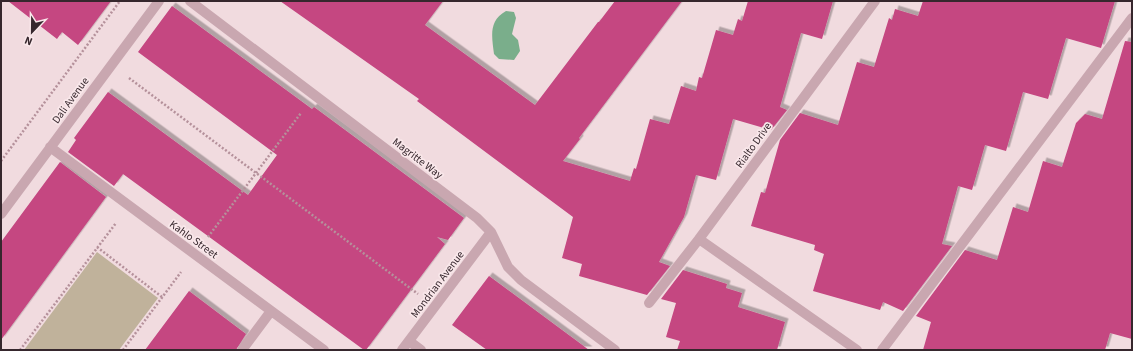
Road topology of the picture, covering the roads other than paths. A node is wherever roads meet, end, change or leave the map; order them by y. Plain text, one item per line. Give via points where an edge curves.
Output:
1 (159, 1) edge
2 (190, 1) edge
3 (875, 1) edge
4 (1132, 18) edge
5 (50, 147) junction
6 (1, 214) edge
7 (491, 232) junction
8 (699, 239) junction
9 (649, 303) dead end
10 (271, 311) junction
11 (409, 341) junction
12 (242, 350) edge
13 (324, 350) edge
14 (402, 350) edge
15 (421, 350) edge
16 (615, 350) edge
17 (857, 350) edge
18 (882, 350) edge

1 - 5 street, Dali Avenue
2 - 7 street, Magritte Way via 477,218
3 - 8 street, Rialto Drive
4 - 18 street
5 - 6 street, Dali Avenue
5 - 10 street, Kahlo Street
7 - 11 street, Mondrian Avenue
7 - 16 street, Magritte Way via 508,267 521,280
8 - 9 street, Rialto Drive
8 - 17 street
10 - 12 street
10 - 13 street, Kahlo Street
11 - 14 street, Mondrian Avenue
11 - 15 street

